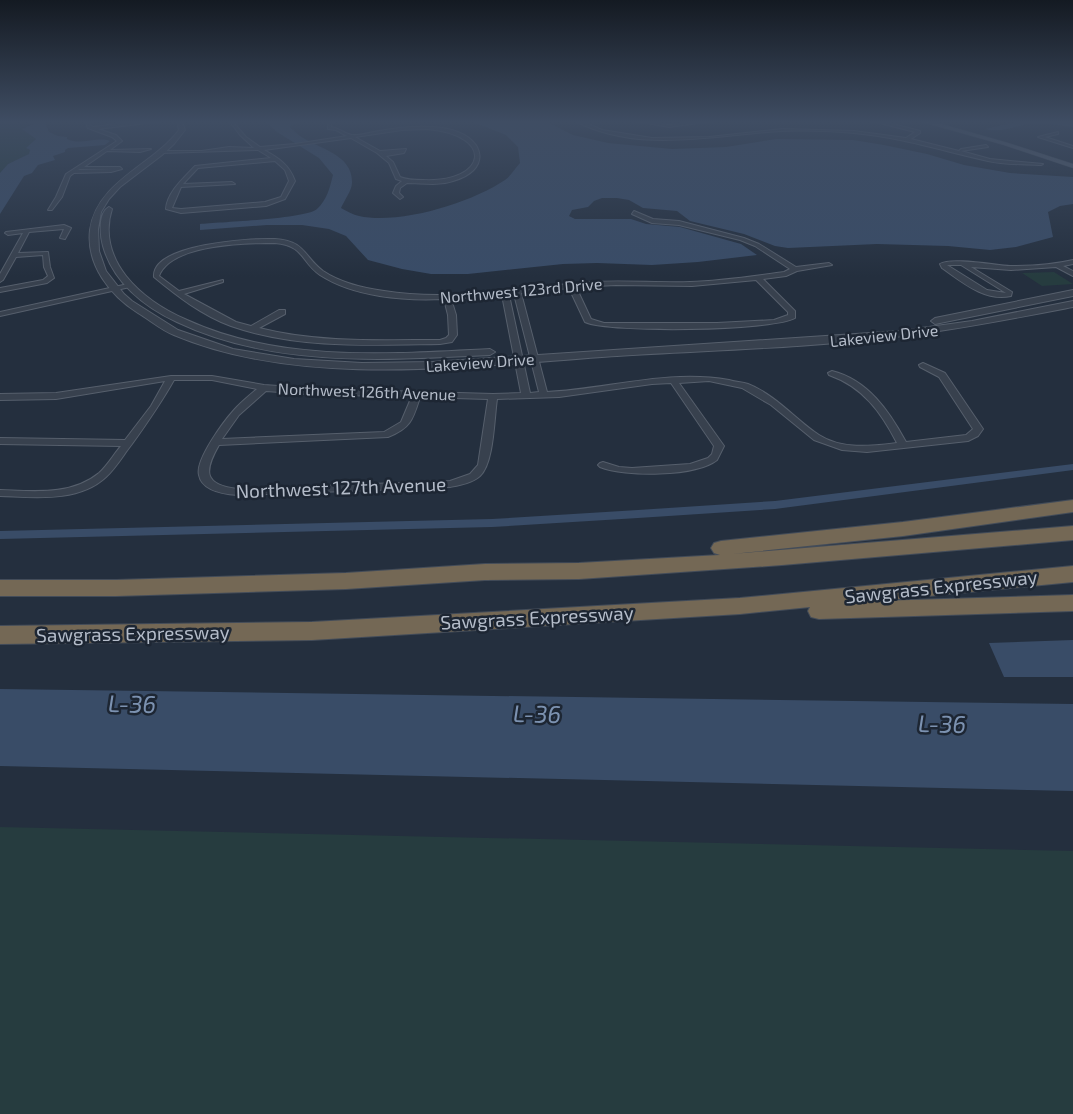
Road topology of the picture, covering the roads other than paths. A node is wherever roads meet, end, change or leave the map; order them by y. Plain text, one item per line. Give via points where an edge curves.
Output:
1 (71, 173) edge
2 (136, 173) edge
3 (140, 173) edge
4 (190, 173) edge
5 (290, 173) edge
6 (396, 173) edge
7 (465, 173) edge
8 (406, 181) junction
9 (232, 184) dead end
10 (179, 186) junction
11 (400, 197) dead end
12 (50, 209) dead end
13 (634, 213) dead end
14 (27, 231) junction
15 (8, 233) dead end
16 (63, 238) dead end
17 (14, 255) junction
18 (963, 264) junction
19 (1071, 264) edge
20 (829, 265) dead end
21 (1056, 266) junction
22 (795, 269) junction
23 (1073, 274) edge
24 (758, 278) junction
25 (0, 280) edge
26 (221, 281) dead end
27 (126, 282) junction
28 (110, 286) junction
29 (571, 286) junction
30 (0, 290) edge
31 (517, 292) junction
32 (505, 293) junction
33 (1073, 293) edge
34 (178, 294) junction
35 (448, 298) junction
36 (1073, 304) edge
37 (0, 307) edge
38 (282, 312) dead end
39 (0, 314) edge
40 (252, 329) junction
41 (205, 332) junction
42 (189, 339) junction
43 (764, 340) junction
44 (534, 354) junction
45 (518, 355) junction
46 (923, 366) dead end
47 (832, 373) dead end
48 (170, 378) junction
49 (673, 380) junction
50 (264, 388) junction
51 (418, 394) junction
52 (544, 395) junction
53 (526, 396) junction
54 (0, 397) edge
55 (493, 397) junction
56 (0, 442) edge
57 (217, 442) junction
58 (127, 443) junction
59 (903, 445) junction
60 (602, 465) dead end
61 (0, 493) edge
62 (1073, 506) edge
63 (1073, 533) edge
64 (485, 572) junction
65 (1073, 574) edge
66 (0, 588) edge
67 (1073, 603) edge
68 (740, 606) junction
69 (0, 635) edge

1 - 12 street
2 - 28 street, Lakeview Drive via 117,186 99,211 94,227 97,263
3 - 27 street, Lakeview Drive via 126,186 108,212 104,234 105,244
4 - 10 street
5 - 10 street via 292,181 282,198 273,202 179,214 169,209 169,205
6 - 8 street via 398,178
7 - 8 street via 458,178 441,181
8 - 11 street via 397,187 396,193
9 - 10 street
13 - 22 street via 652,221 679,223 742,239
14 - 15 street
14 - 16 street via 68,228
14 - 17 street
17 - 25 street
17 - 30 street via 46,253 52,277 45,282
18 - 18 street via 943,264 944,268 992,295 1009,295
18 - 21 street
19 - 21 street
20 - 22 street, Northwest 123rd Drive
21 - 23 street
22 - 24 street, Northwest 123rd Drive via 786,274
24 - 29 street, Northwest 123rd Drive via 693,284
24 - 29 street via 791,311 792,316 778,321 693,327 594,324 588,320
26 - 34 street
27 - 28 street
27 - 41 street, Lakeview Drive via 158,308
28 - 37 street
28 - 39 street
28 - 42 street, Lakeview Drive via 149,319
29 - 31 street, Northwest 123rd Drive
31 - 32 street, Northwest 123rd Drive
31 - 44 street
32 - 35 street, Northwest 123rd Drive
32 - 45 street
33 - 43 street, Lakeview Drive via 934,321
34 - 35 street, Northwest 123rd Drive via 156,276 161,263 170,257 202,247 261,242 297,245 322,273 360,289
34 - 40 street via 233,324
35 - 40 street via 453,335 448,340 413,344 355,343 281,336
36 - 43 street, Lakeview Drive via 918,332
38 - 40 street
41 - 42 street
41 - 45 street, Lakeview Drive via 257,346 331,354
42 - 45 street, Lakeview Drive via 268,358 346,366 415,366
43 - 44 street, Lakeview Drive
44 - 45 street, Lakeview Drive
44 - 52 street
45 - 53 street
46 - 59 street via 942,375 978,429 968,438
47 - 59 street via 852,380 880,406
48 - 50 street, Northwest 126th Avenue via 212,378
48 - 54 street, Northwest 126th Avenue via 66,395
48 - 58 street via 155,407
49 - 52 street, Northwest 126th Avenue
49 - 59 street, Northwest 126th Avenue via 709,379 735,383 759,393 807,432 828,443 855,449
49 - 60 street via 719,446 714,459 698,466 627,471
50 - 51 street, Northwest 126th Avenue
50 - 57 street via 236,412
51 - 55 street, Northwest 126th Avenue
51 - 57 street via 408,421 403,427 385,435
52 - 53 street, Northwest 126th Avenue
53 - 55 street, Northwest 126th Avenue
55 - 57 street, Northwest 127th Avenue via 480,471 463,482 238,492 209,483 203,473 204,464
56 - 58 street
58 - 61 street via 103,475 84,486 60,494
62 - 64 highway via 848,535
63 - 64 highway via 684,566
64 - 66 highway via 346,581
65 - 68 highway, Sawgrass Expressway
67 - 68 highway via 784,611
68 - 69 highway, Sawgrass Expressway via 312,631

